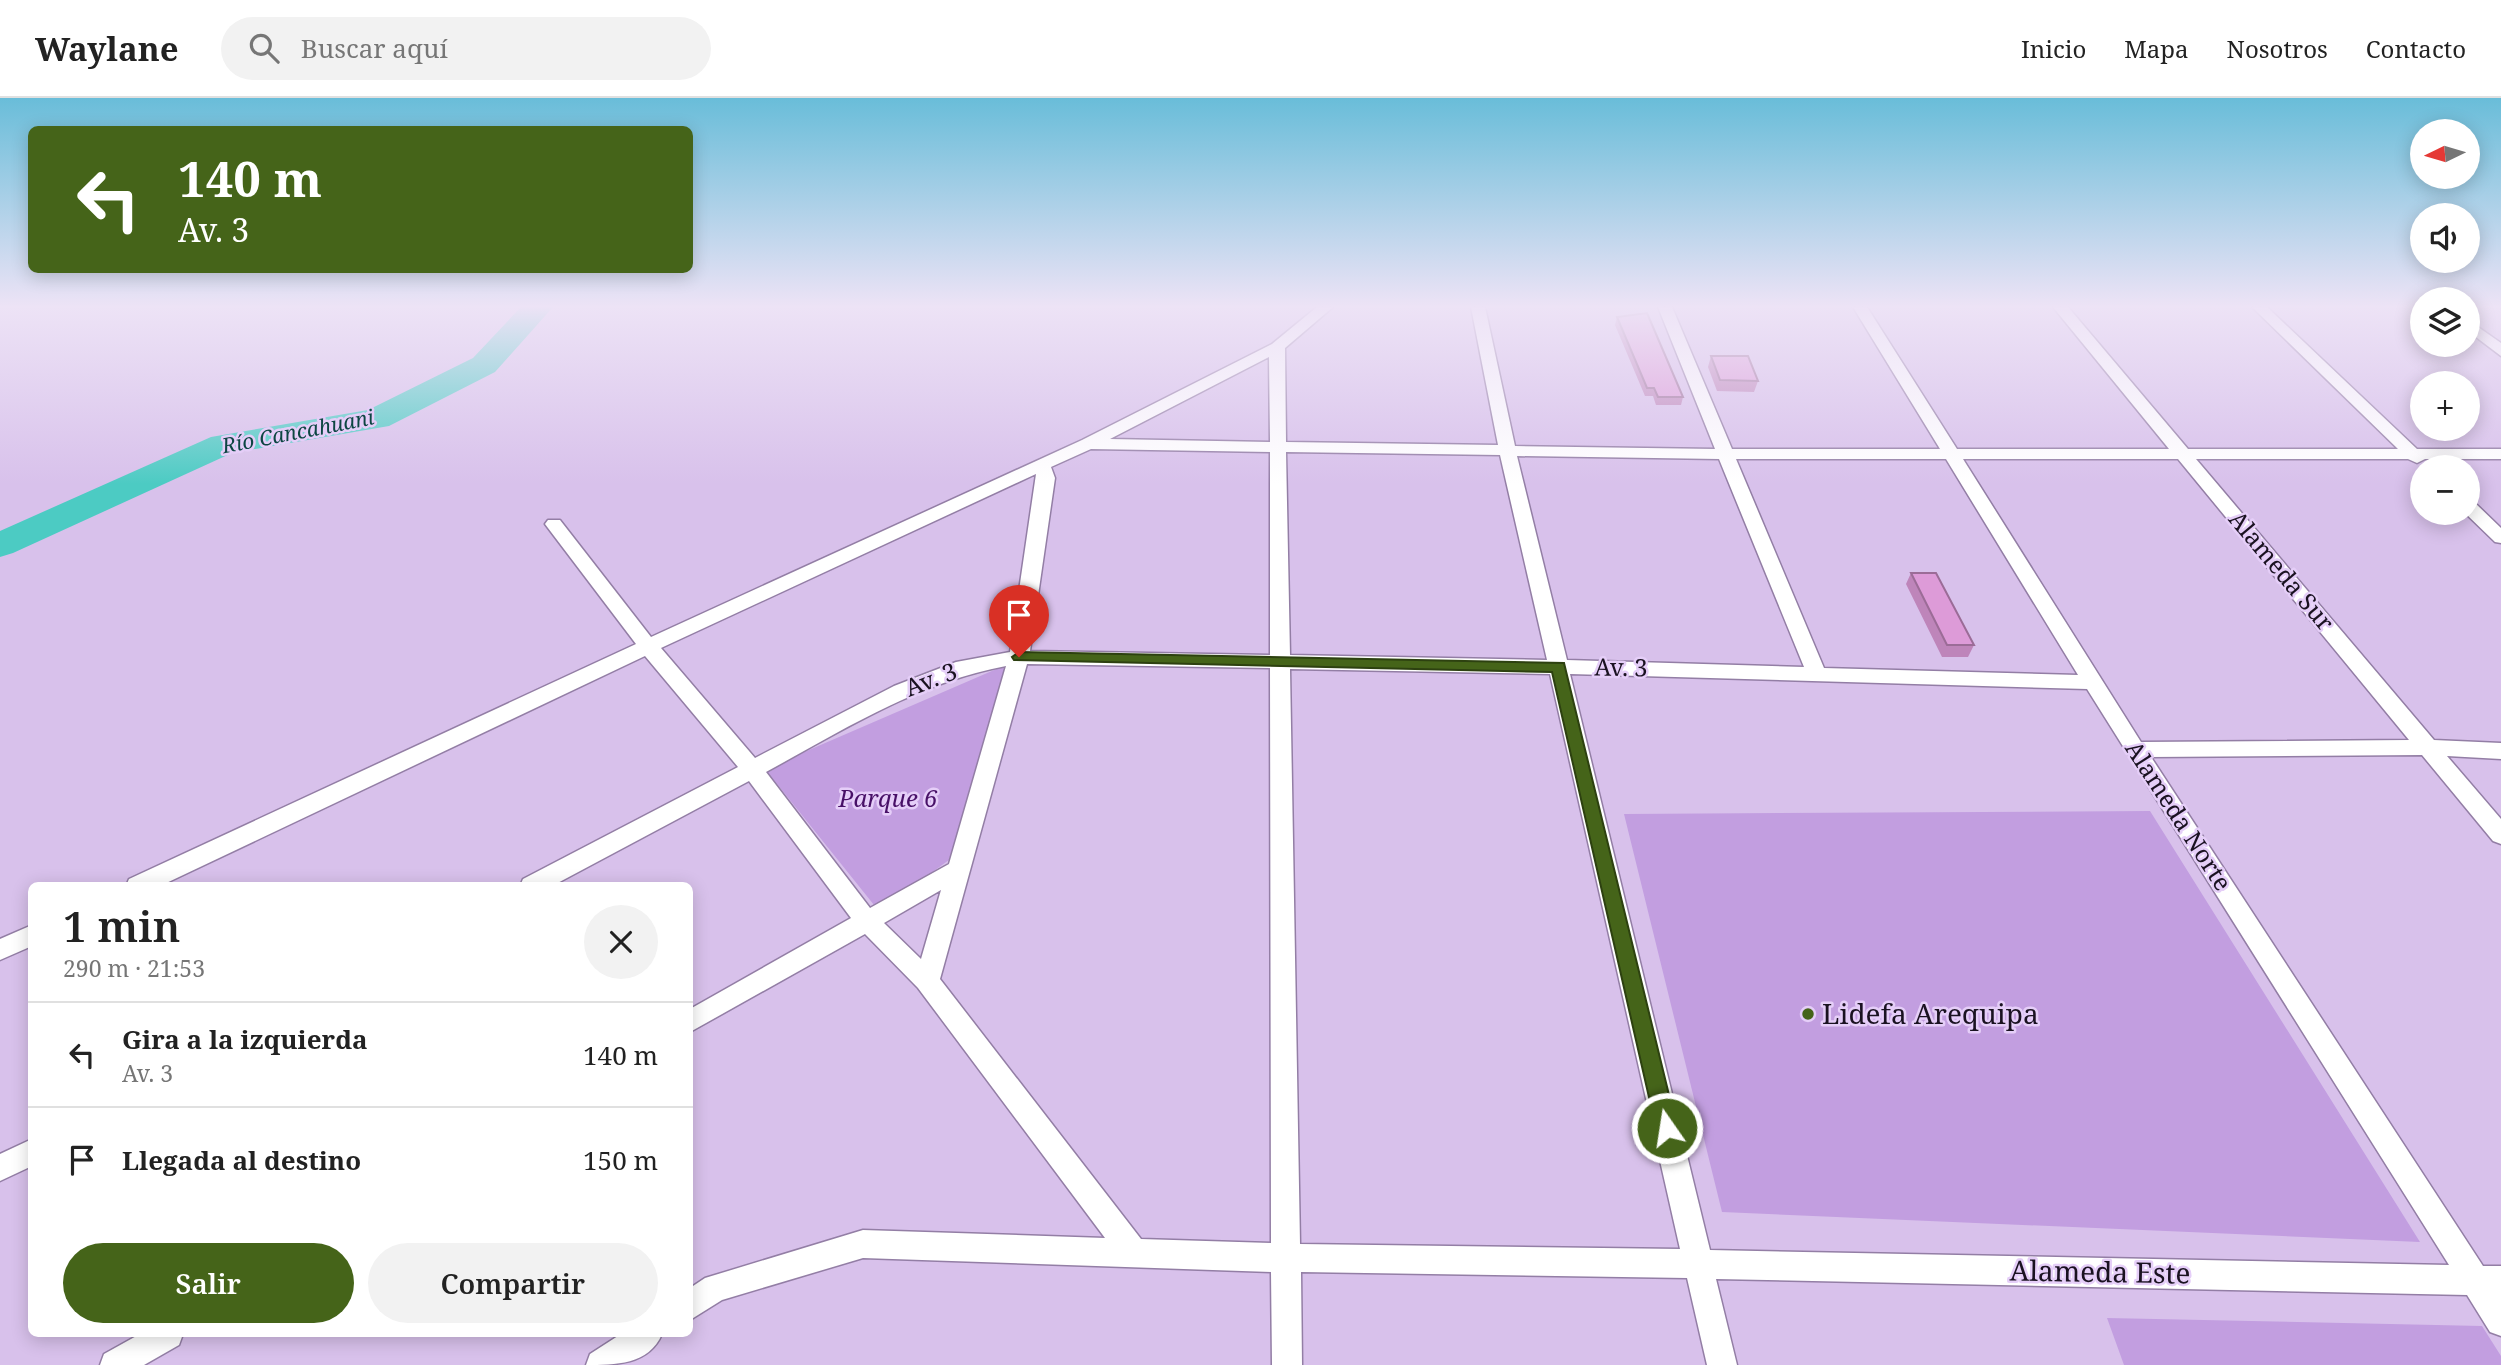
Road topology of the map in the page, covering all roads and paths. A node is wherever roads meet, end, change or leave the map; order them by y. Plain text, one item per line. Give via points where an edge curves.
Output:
1 (1240, 366) edge
2 (1277, 366) edge
3 (1490, 366) edge
4 (1690, 366) edge
5 (1897, 366) edge
6 (2110, 366) edge
7 (2321, 366) edge
8 (1088, 444) junction
9 (1277, 446) junction
10 (1508, 452) junction
11 (1726, 454) junction
12 (1952, 454) junction
13 (2184, 454) junction
14 (2413, 454) junction
15 (2501, 454) edge
16 (1042, 465) junction
17 (2480, 518) edge
18 (554, 524) dead end
19 (2501, 538) edge
20 (648, 646) junction
21 (1019, 657) junction
22 (1279, 661) junction
23 (1559, 667) junction
24 (1815, 673) junction
25 (2094, 682) junction
26 (2427, 747) junction
27 (2135, 750) junction
28 (2501, 751) edge
29 (751, 768) junction
30 (2501, 835) edge
31 (959, 869) junction
32 (146, 882) edge
33 (538, 882) edge
34 (866, 920) junction
35 (28, 937) edge
36 (0, 950) edge
37 (928, 981) junction
38 (693, 1019) edge
39 (28, 1154) edge
40 (0, 1168) edge
41 (1135, 1254) junction
42 (1285, 1258) junction
43 (1698, 1264) junction
44 (2488, 1281) edge
45 (693, 1303) edge
46 (2501, 1321) edge
47 (163, 1337) edge
48 (643, 1337) edge
49 (115, 1365) edge
50 (601, 1365) edge
51 (1287, 1365) edge
52 (1721, 1365) edge

1 - 8 street
2 - 9 street
3 - 10 street
4 - 11 street
5 - 12 street, Alameda Norte
6 - 13 street, Alameda Sur
7 - 14 street
8 - 9 street
8 - 16 street
9 - 10 street
9 - 22 street
10 - 11 street
10 - 23 street
11 - 12 street
11 - 24 street
12 - 13 street
12 - 25 street, Alameda Norte
13 - 14 street
13 - 26 street, Alameda Sur
14 - 15 street
16 - 20 street
16 - 21 street via 1046,478
17 - 19 street
18 - 20 street
20 - 29 street
20 - 32 street
21 - 22 street, Av. 3
21 - 29 street, Av. 3 via 962,667 901,691
21 - 31 street
22 - 23 street, Av. 3
22 - 42 street
23 - 24 street, Av. 3
23 - 43 street
24 - 25 street, Av. 3
25 - 27 street, Alameda Norte
26 - 27 street
26 - 28 street
26 - 30 street, Alameda Sur
27 - 44 street, Alameda Norte
29 - 33 street, Av. 3
29 - 34 street
31 - 34 street
31 - 37 street
34 - 37 street
34 - 38 street
35 - 36 street
37 - 41 street
39 - 40 street
41 - 42 street, Alameda Este
41 - 45 street, Alameda Este via 863,1244 715,1288
42 - 43 street, Alameda Este
42 - 51 street
43 - 44 street, Alameda Este
43 - 52 street
44 - 46 street, Alameda Norte
47 - 49 street
48 - 50 street

